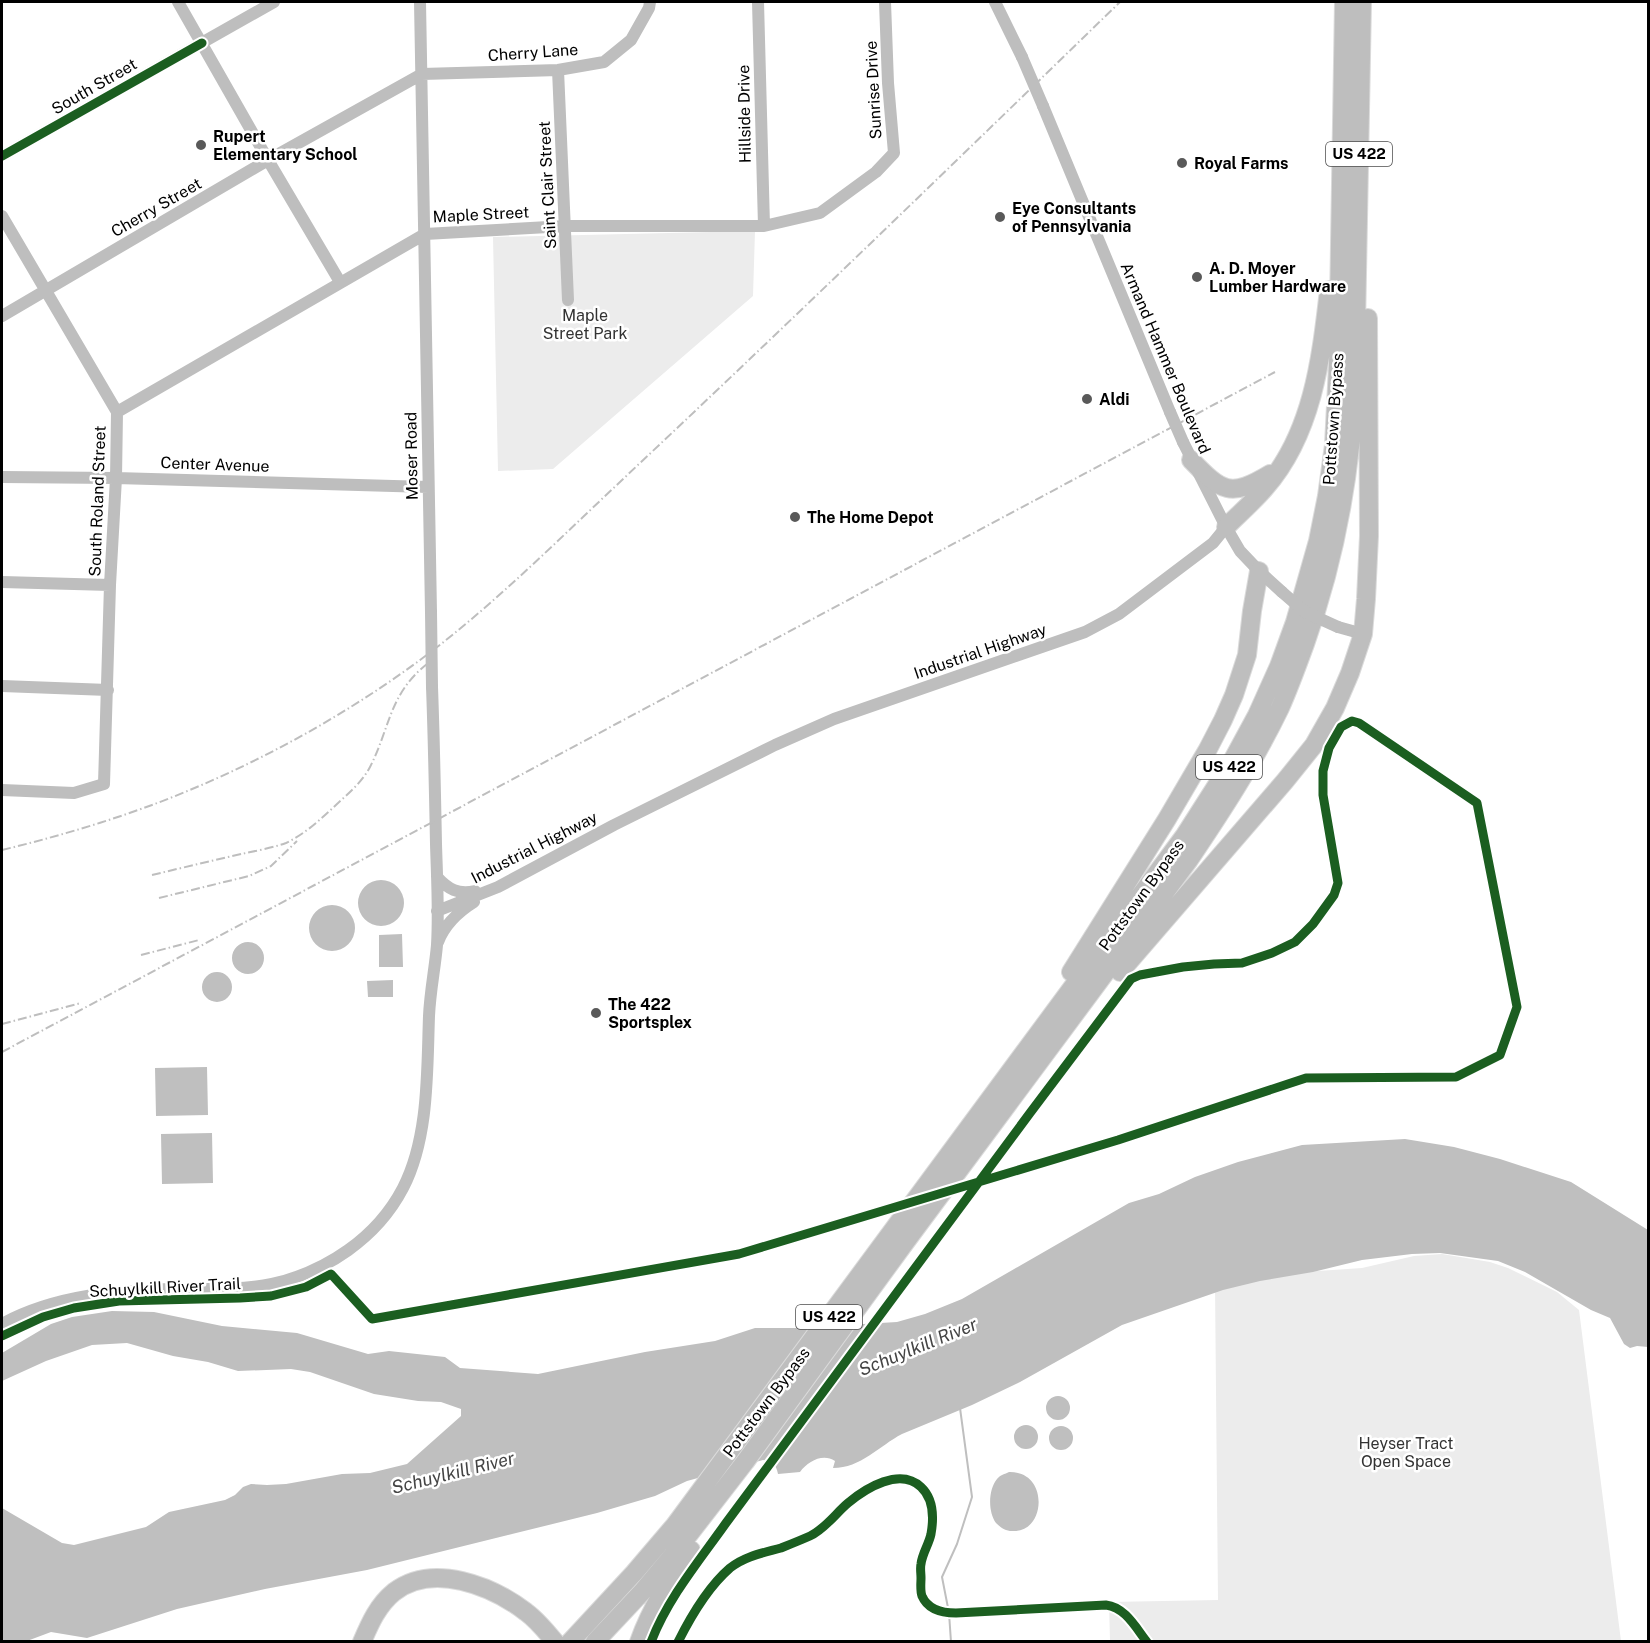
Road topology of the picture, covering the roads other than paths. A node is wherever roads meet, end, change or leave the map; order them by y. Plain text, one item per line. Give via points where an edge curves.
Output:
1 (178, 2) edge
2 (274, 2) edge
3 (420, 2) edge
4 (650, 2) edge
5 (758, 2) edge
6 (885, 2) edge
7 (995, 2) edge
8 (1344, 2) edge
9 (1364, 2) edge
10 (202, 43) junction
11 (558, 70) junction
12 (422, 74) junction
13 (2, 156) edge
14 (268, 160) junction
15 (820, 213) joint
16 (2, 216) edge
17 (566, 226) junction
18 (764, 226) junction
19 (425, 234) junction
20 (340, 282) junction
21 (45, 291) junction
22 (568, 300) dead end
23 (1347, 306) junction
24 (2, 316) edge
25 (1362, 352) junction
26 (117, 412) junction
27 (1191, 460) junction
28 (1280, 468) junction
29 (2, 477) edge
30 (116, 478) junction
31 (428, 487) junction
32 (1226, 527) junction
33 (1259, 572) junction
34 (2, 582) edge
35 (110, 585) junction
36 (1363, 634) junction
37 (2, 686) edge
38 (108, 690) junction
39 (2, 790) edge
40 (437, 876) junction
41 (498, 887) junction
42 (438, 910) junction
43 (437, 946) junction
44 (1053, 1044) junction
45 (984, 1109) junction
46 (2, 1324) edge
47 (706, 1520) junction
48 (362, 1641) edge
49 (374, 1641) edge
50 (546, 1641) edge
51 (566, 1641) edge
52 (595, 1641) edge
53 (639, 1641) edge

1 - 10 street
2 - 10 street, South Street
3 - 12 street, Moser Road
4 - 11 street, Cherry Lane via 631,39 604,63
5 - 18 street, Hillside Drive
6 - 15 street, Sunrise Drive via 894,153 876,172
7 - 27 street, Armand Hammer Boulevard, bridge via 1043,106
8 - 23 highway, US 422 via 1342,175
9 - 23 highway, Pottstown Bypass / US 422
10 - 13 street, South Street
10 - 14 street
11 - 12 street, Cherry Lane
11 - 17 street, Saint Clair Street
12 - 14 street, Cherry Street
12 - 19 street, Moser Road
14 - 20 street
14 - 21 street, Cherry Street
15 - 18 street, Maple Street
16 - 21 street, South Roland Street
17 - 18 street, Maple Street
17 - 19 street, Maple Street
17 - 22 street, Saint Clair Street
19 - 20 street, Maple Street
19 - 31 street, Moser Road
20 - 26 street, Maple Street
21 - 24 street, Cherry Street
21 - 26 street, South Roland Street
23 - 25 highway, Pottstown Bypass / US 422
23 - 28 highway via 1316,380 1302,428
23 - 45 highway, Pottstown Bypass / US 422 via 1338,366 1334,445 1318,541 1295,622 1257,715 1185,835
25 - 36 highway via 1369,536
25 - 44 highway, Pottstown Bypass / US 422 via 1336,537 1321,597 1281,705 1221,813
26 - 30 street, South Roland Street
27 - 28 highway via 1216,484 1228,489 1247,487
27 - 32 street, Armand Hammer Boulevard
28 - 32 highway
29 - 30 street, Center Avenue
30 - 31 street, Center Avenue
30 - 35 street, South Roland Street
31 - 40 street, Moser Road, bridge
32 - 33 street, Armand Hammer Boulevard
32 - 41 street, Industrial Highway via 1213,543 1119,614 1085,632 834,719 614,825
33 - 36 street, Armand Hammer Boulevard, bridge via 1305,612
33 - 45 highway via 1242,673 1208,750
34 - 35 street
35 - 38 street, South Roland Street
36 - 44 highway via 1335,708 1314,745 1107,987
37 - 38 street
38 - 39 street, South Roland Street via 104,783 74,793
40 - 41 street via 455,892
40 - 42 street, Moser Road
41 - 42 street, Industrial Highway
41 - 43 street via 464,908 441,935
42 - 43 street
43 - 46 street via 423,1119 413,1164 403,1189 371,1231 326,1265 271,1284 93,1294
44 - 47 highway, Pottstown Bypass / US 422
45 - 51 highway, Pottstown Bypass / US 422 via 675,1525
47 - 52 highway, US 422
47 - 53 highway via 668,1582
48 - 51 highway via 374,1616 394,1592 413,1582 436,1578 466,1582 504,1598
49 - 50 highway via 381,1621 397,1601 415,1590 440,1586 470,1592 503,1606

